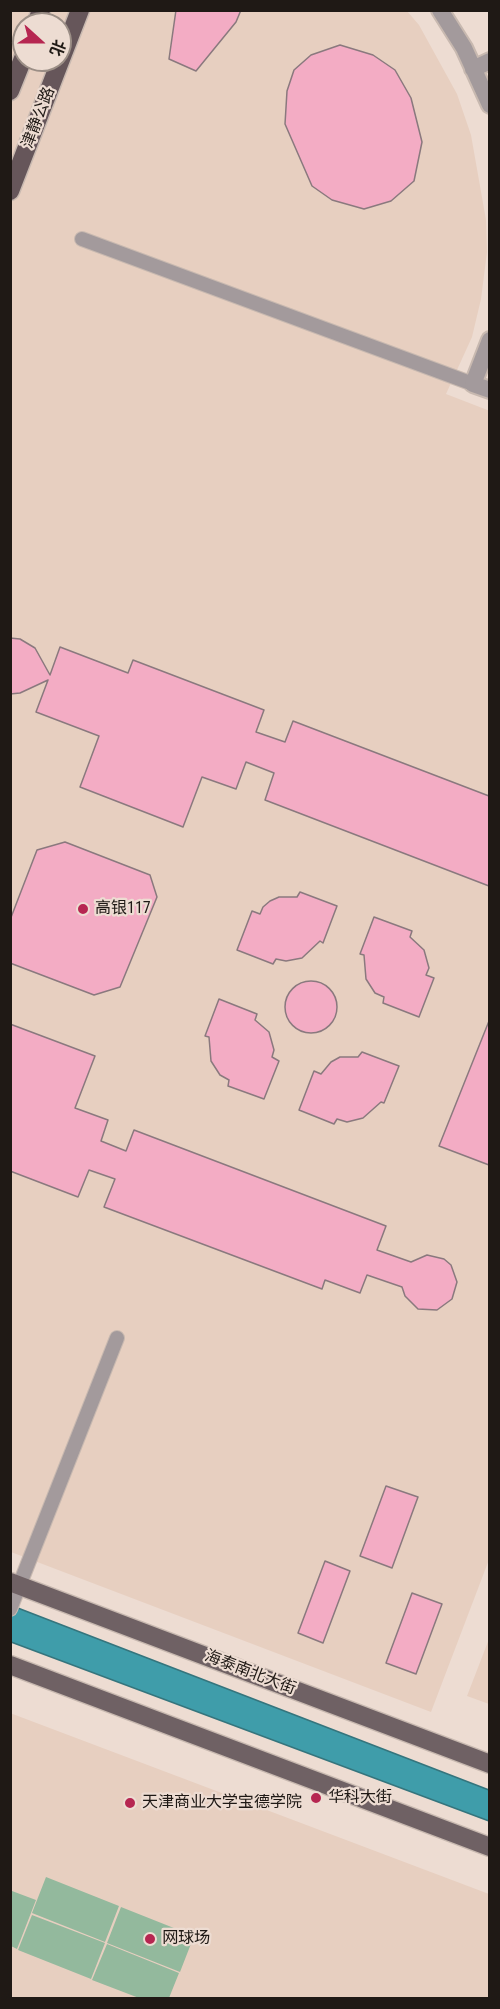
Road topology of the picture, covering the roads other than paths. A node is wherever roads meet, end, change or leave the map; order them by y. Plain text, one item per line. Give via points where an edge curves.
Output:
1 (80, 10) edge
2 (440, 10) edge
3 (489, 61) edge
4 (473, 69) junction
5 (18, 72) edge
6 (485, 84) edge
7 (10, 91) edge
8 (489, 105) edge
9 (10, 191) edge
10 (82, 238) dead end
11 (489, 340) edge
12 (473, 384) junction
13 (489, 390) edge
14 (117, 1338) dead end
15 (14, 1593) edge
16 (10, 1665) edge
17 (489, 1764) edge
18 (489, 1847) edge

1 - 9 highway, 津静公路
2 - 4 street
3 - 4 street
4 - 6 street
5 - 7 highway
6 - 8 street
10 - 12 street
11 - 12 street
12 - 13 street
14 - 15 street
15 - 17 main road, 海泰南北大街
16 - 18 main road

